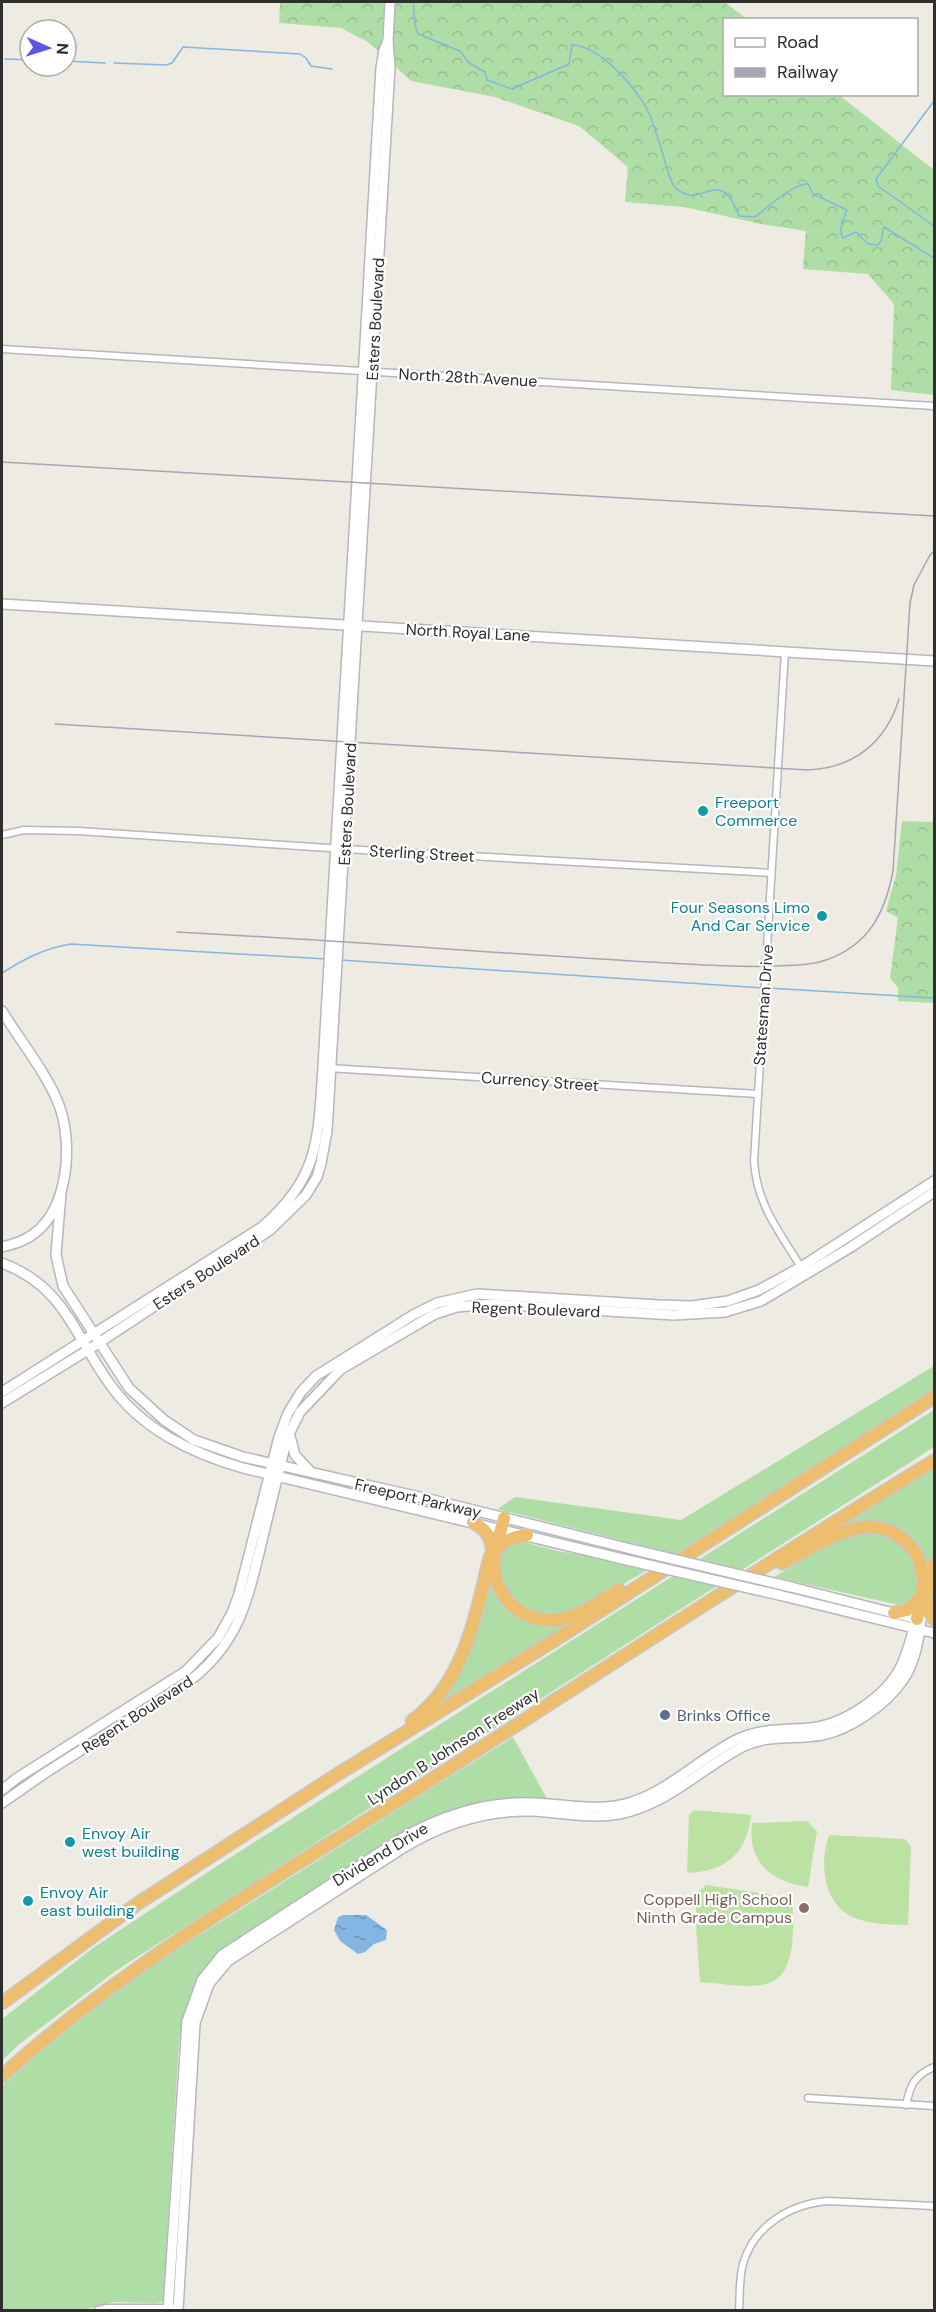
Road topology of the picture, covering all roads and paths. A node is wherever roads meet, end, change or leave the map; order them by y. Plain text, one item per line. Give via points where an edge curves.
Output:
1 (390, 2) edge
2 (2, 349) edge
3 (368, 371) junction
4 (934, 406) edge
5 (2, 604) edge
6 (353, 625) junction
7 (785, 651) junction
8 (934, 661) edge
9 (2, 835) edge
10 (340, 849) junction
11 (771, 873) junction
12 (2, 1011) edge
13 (327, 1068) junction
14 (758, 1094) junction
15 (934, 1181) edge
16 (934, 1192) edge
17 (60, 1193) junction
18 (896, 1213) junction
19 (2, 1247) edge
20 (2, 1263) edge
21 (803, 1271) junction
22 (96, 1338) junction
23 (83, 1340) junction
24 (88, 1350) junction
25 (2, 1392) edge
26 (934, 1397) edge
27 (2, 1403) edge
28 (140, 1417) junction
29 (291, 1427) junction
30 (180, 1431) junction
31 (934, 1461) edge
32 (274, 1470) junction
33 (315, 1475) junction
34 (473, 1522) junction
35 (501, 1523) junction
36 (738, 1523) junction
37 (527, 1535) junction
38 (494, 1549) junction
39 (934, 1564) edge
40 (728, 1589) junction
41 (923, 1598) junction
42 (894, 1613) junction
43 (934, 1621) edge
44 (918, 1624) junction
45 (934, 1633) edge
46 (338, 1774) junction
47 (2, 1790) edge
48 (2, 1803) edge
49 (2, 2003) edge
50 (934, 2067) edge
51 (2, 2076) edge
52 (808, 2098) dead end
53 (906, 2105) junction
54 (934, 2106) edge
55 (934, 2206) edge
56 (173, 2309) edge
57 (98, 2310) edge
58 (739, 2310) edge

1 - 3 main road, Esters Boulevard via 390,67
2 - 3 street, North 28th Avenue
3 - 4 street, North 28th Avenue
3 - 6 main road, Esters Boulevard
5 - 6 main road, North Royal Lane
6 - 7 main road, North Royal Lane
6 - 10 main road, Esters Boulevard
7 - 8 main road, North Royal Lane
7 - 11 street, Statesman Drive
9 - 10 street, Sterling Street via 24,830 79,831
10 - 11 street, Sterling Street
10 - 13 main road, Esters Boulevard
11 - 14 street, Statesman Drive
12 - 17 main road via 59,1105 67,1148
13 - 14 street, Currency Street
13 - 22 main road, Esters Boulevard via 314,1153 291,1198 262,1227
14 - 21 street, Statesman Drive via 754,1161 757,1186 771,1221
15 - 18 main road, Regent Boulevard
16 - 18 main road, Regent Boulevard
17 - 19 main road via 40,1229 20,1242
17 - 22 main road, Freeport Parkway via 58,1267 63,1286
18 - 21 main road, Regent Boulevard
20 - 23 main road, Freeport Parkway via 50,1292
21 - 29 main road, Regent Boulevard via 761,1301 702,1315 492,1304 453,1308 417,1323 341,1369
21 - 32 main road, Regent Boulevard via 746,1296 692,1306 488,1294 437,1304 316,1376 302,1390 288,1413
22 - 23 main road, Esters Boulevard
22 - 24 main road, Esters Boulevard
22 - 30 main road, Freeport Parkway via 129,1388
23 - 24 main road, Freeport Parkway
23 - 25 main road, Esters Boulevard
24 - 27 main road, Esters Boulevard
24 - 28 main road, Freeport Parkway via 110,1384
26 - 36 highway, Lyndon B Johnson Freeway
28 - 30 main road via 148,1416
28 - 32 main road, Freeport Parkway via 204,1456
29 - 32 main road, Regent Boulevard
29 - 33 main road via 295,1455
30 - 32 main road, Freeport Parkway
31 - 40 highway, Lyndon B Johnson Freeway
32 - 33 main road, Freeport Parkway
32 - 34 main road, Freeport Parkway
32 - 47 main road, Regent Boulevard via 236,1604 205,1653 179,1676
32 - 48 main road, Regent Boulevard via 248,1599 239,1621 215,1657 186,1683
33 - 35 main road, Freeport Parkway via 382,1488
34 - 35 main road, Freeport Parkway
34 - 38 highway via 484,1529
35 - 37 main road, Freeport Parkway
35 - 38 highway
35 - 42 main road, Freeport Parkway, bridge via 639,1551
36 - 38 highway via 580,1611 550,1620 530,1618 506,1600 496,1576
36 - 46 highway, Lyndon B Johnson Freeway
37 - 38 highway via 514,1537
37 - 44 main road, Freeport Parkway, bridge
38 - 46 highway via 464,1654 444,1690 423,1713
39 - 41 highway
40 - 41 highway via 842,1533 869,1526 897,1534 912,1548 921,1565
40 - 51 highway, Lyndon B Johnson Freeway via 157,1954 70,2017
41 - 42 highway via 907,1611
41 - 43 highway
41 - 44 highway
42 - 44 main road, Freeport Parkway
43 - 44 main road, Freeport Parkway
44 - 45 main road, Freeport Parkway
44 - 56 main road, Dividend Drive via 917,1647 903,1681 866,1715 838,1731 737,1740 693,1773 643,1798 615,1806 509,1803 439,1819 418,1828 228,1961 209,1984 194,2036
46 - 49 highway, Lyndon B Johnson Freeway via 137,1904
50 - 53 street via 915,2079
52 - 53 street
53 - 54 street
55 - 58 street via 828,2200 811,2202 782,2214 746,2254
56 - 57 street

